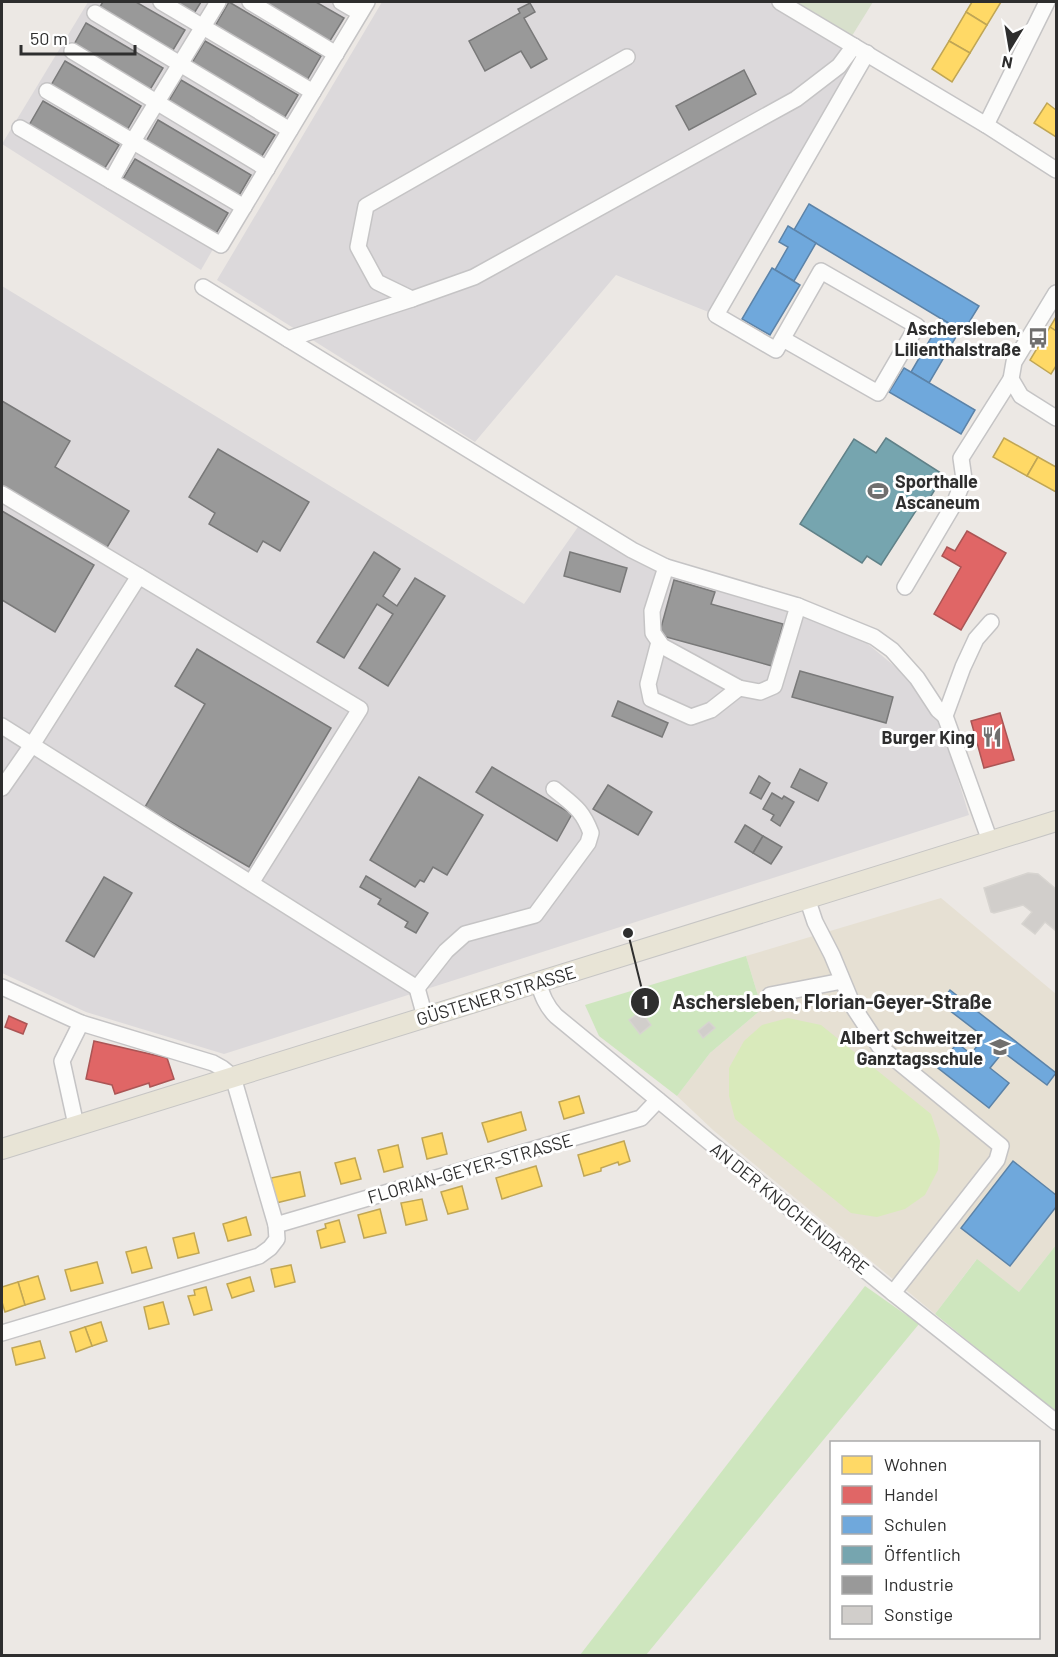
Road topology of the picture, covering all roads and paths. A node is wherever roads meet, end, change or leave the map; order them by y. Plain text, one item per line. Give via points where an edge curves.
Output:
1 (161, 2) edge
2 (218, 2) edge
3 (250, 2) edge
4 (341, 2) edge
5 (780, 2) edge
6 (1047, 2) edge
7 (364, 7) edge
8 (95, 13) dead end
9 (202, 26) junction
10 (860, 50) junction
11 (72, 51) dead end
12 (336, 54) junction
13 (627, 57) dead end
14 (180, 63) junction
15 (48, 91) dead end
16 (313, 92) junction
17 (157, 102) junction
18 (986, 125) junction
19 (20, 128) dead end
20 (290, 130) junction
21 (133, 141) junction
22 (267, 169) junction
23 (1056, 170) edge
24 (111, 180) junction
25 (244, 207) junction
26 (203, 287) dead end
27 (1056, 293) edge
28 (412, 299) junction
29 (288, 339) junction
30 (783, 339) junction
31 (1011, 379) junction
32 (1056, 418) edge
33 (2, 494) edge
34 (666, 567) junction
35 (139, 576) junction
36 (905, 587) dead end
37 (798, 606) junction
38 (991, 622) dead end
39 (659, 642) junction
40 (739, 688) junction
41 (945, 716) junction
42 (2, 726) edge
43 (32, 745) junction
44 (2, 788) edge
45 (554, 789) dead end
46 (1056, 821) edge
47 (990, 842) junction
48 (250, 883) junction
49 (807, 898) junction
50 (842, 981) junction
51 (538, 982) junction
52 (2, 987) edge
53 (417, 988) junction
54 (770, 995) dead end
55 (425, 1017) junction
56 (81, 1023) junction
57 (233, 1077) junction
58 (658, 1100) junction
59 (76, 1125) junction
60 (2, 1149) edge
61 (276, 1225) junction
62 (893, 1293) junction
63 (2, 1333) edge
64 (1056, 1422) edge

1 - 9 street
2 - 9 street
3 - 12 street
4 - 7 street
5 - 10 street
6 - 18 street
7 - 12 street
8 - 14 street
9 - 14 street
9 - 16 street
10 - 18 street
10 - 28 street via 796,99 474,277
10 - 30 street via 716,315 776,350
11 - 17 street
12 - 16 street
13 - 28 street via 366,206 358,247 377,282
14 - 17 street
14 - 20 street
15 - 21 street
16 - 20 street
17 - 21 street
17 - 22 street
18 - 23 street
19 - 24 street
20 - 22 street
21 - 24 street
21 - 25 street
22 - 25 street
24 - 25 street via 221,245
26 - 29 street
27 - 31 street via 1014,362
28 - 29 street
29 - 34 street via 632,550
30 - 30 street via 821,271 917,326 878,393
31 - 32 street via 1021,396
31 - 36 street via 960,458 964,479 954,504
33 - 35 street
34 - 37 street
34 - 39 street via 652,610 653,633
35 - 43 street
35 - 48 street via 360,709
37 - 40 street via 774,686 760,692
37 - 41 street via 883,643 917,678
38 - 41 street via 976,639
39 - 40 street
39 - 40 street via 648,684 651,699 691,717 711,710
41 - 47 street
42 - 43 street
43 - 44 street
43 - 48 street
45 - 53 street via 585,817 591,833 588,843 535,915 465,934
46 - 47 main road, GÜSTENER STRASSE
47 - 49 main road, GÜSTENER STRASSE
48 - 53 street
49 - 50 street
49 - 51 main road, GÜSTENER STRASSE
50 - 54 street
50 - 62 street via 879,1046 1001,1146 997,1160
51 - 55 main road, GÜSTENER STRASSE
51 - 58 street, AN DER KNOCHENDARRE via 550,1010
52 - 56 street
53 - 55 street
55 - 57 main road, GÜSTENER STRASSE
56 - 57 street via 213,1063
56 - 59 street via 62,1061
57 - 59 main road, GÜSTENER STRASSE
57 - 61 street
58 - 61 street, FLORIAN-GEYER-STRASSE via 641,1118
58 - 62 street, AN DER KNOCHENDARRE
59 - 60 main road, GÜSTENER STRASSE
61 - 63 street via 277,1239 259,1256
62 - 64 street, AN DER KNOCHENDARRE

